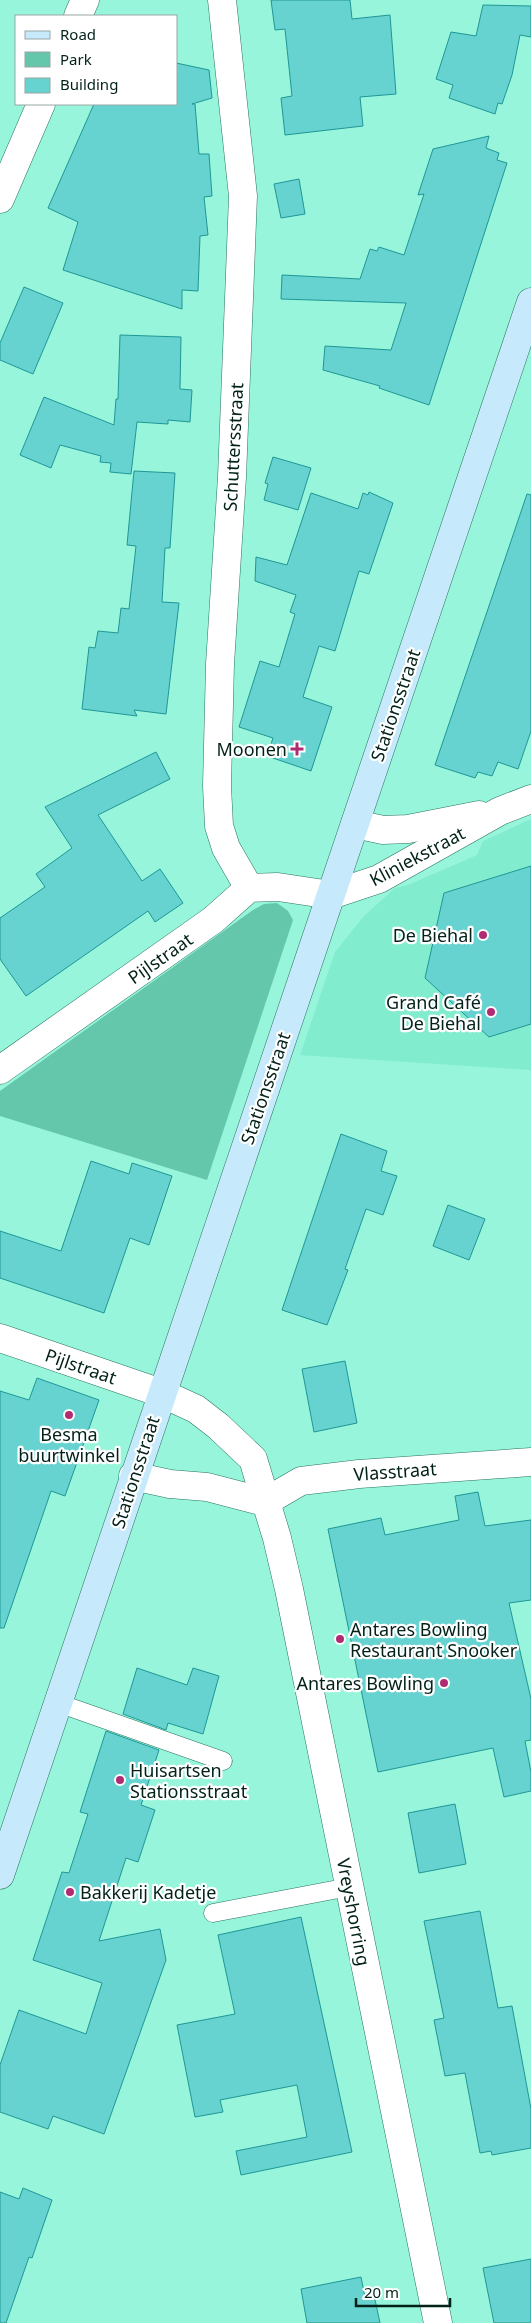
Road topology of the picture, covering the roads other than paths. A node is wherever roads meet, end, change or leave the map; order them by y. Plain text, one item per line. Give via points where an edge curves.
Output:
1 (85, 0) edge
2 (222, 0) edge
3 (78, 15) edge
4 (41, 105) edge
5 (0, 199) edge
6 (531, 302) edge
7 (531, 799) edge
8 (500, 811) junction
9 (355, 824) junction
10 (249, 888) junction
11 (331, 895) junction
12 (0, 1070) edge
13 (0, 1338) edge
14 (161, 1393) junction
15 (531, 1462) edge
16 (133, 1476) junction
17 (265, 1502) junction
18 (58, 1703) junction
19 (223, 1761) dead end
20 (0, 1875) edge
21 (349, 1886) junction
22 (213, 1913) dead end
23 (438, 2323) edge

1 - 3 street
2 - 10 street, Schuttersstraat via 243,196 217,786 219,826 226,848
4 - 5 street
6 - 9 main road, Stationsstraat
7 - 8 street, Kliniekstraat
8 - 9 street, Kliniekstraat via 408,829 383,830
8 - 11 street, Kliniekstraat via 379,880
9 - 11 main road, Stationsstraat
10 - 11 street via 278,887
10 - 12 street, Pijlstraat via 213,920
11 - 14 main road, Stationsstraat
13 - 14 street, Pijlstraat
14 - 16 main road, Stationsstraat
14 - 17 street, Vreyshorring via 196,1409 253,1459
15 - 17 street, Vlasstraat via 300,1481
16 - 17 street via 206,1487
16 - 18 main road, Stationsstraat
17 - 21 street, Vreyshorring via 289,1589
18 - 19 lane
18 - 20 main road, Stationsstraat
21 - 22 lane
21 - 23 street, Vreyshorring

